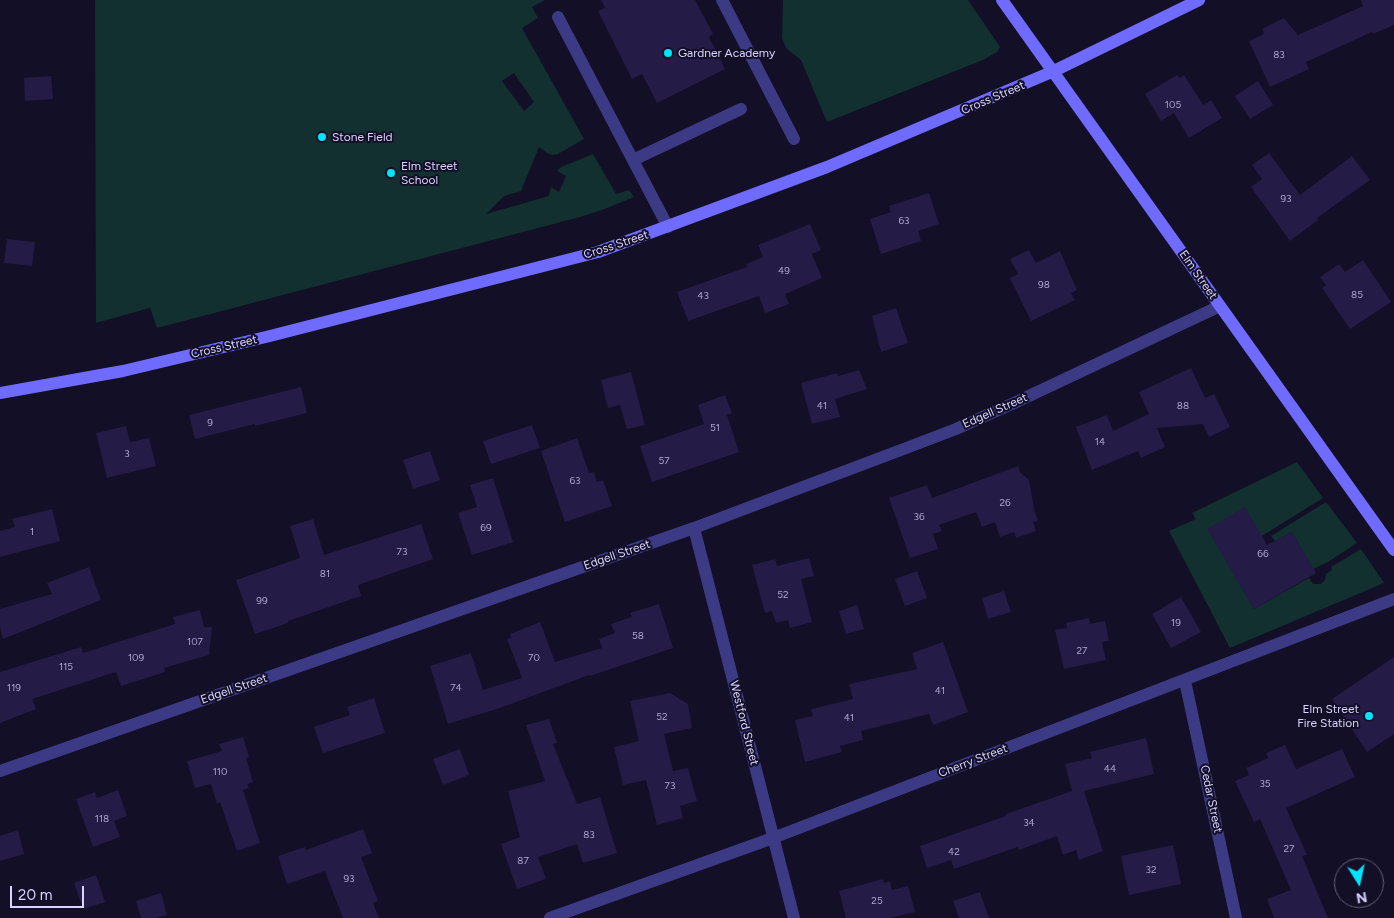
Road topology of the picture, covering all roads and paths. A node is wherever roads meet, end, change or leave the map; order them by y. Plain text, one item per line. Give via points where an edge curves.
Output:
1 (722, 0) edge
2 (1002, 0) edge
3 (1199, 0) edge
4 (558, 17) dead end
5 (1054, 71) junction
6 (741, 109) dead end
7 (794, 139) dead end
8 (633, 160) junction
9 (668, 227) junction
10 (1220, 306) junction
11 (0, 393) edge
12 (694, 528) junction
13 (1394, 550) edge
14 (1394, 599) edge
15 (1185, 681) junction
16 (0, 771) edge
17 (774, 838) junction
18 (550, 918) edge
19 (794, 918) edge
20 (1236, 918) edge

1 - 7 street
2 - 5 street, Elm Street
3 - 5 street, Cross Street
4 - 8 street
5 - 9 street, Cross Street via 828,167
5 - 10 street, Elm Street
6 - 8 street
8 - 9 street
9 - 11 street, Cross Street via 598,252 289,331 123,371
10 - 12 street, Edgell Street via 956,429
10 - 13 street, Elm Street
12 - 16 street, Edgell Street
12 - 17 street, Westford Street
14 - 15 street, Cherry Street
15 - 17 street, Cherry Street
15 - 20 street, Cedar Street
17 - 18 street, Cherry Street
17 - 19 street, Westford Street

